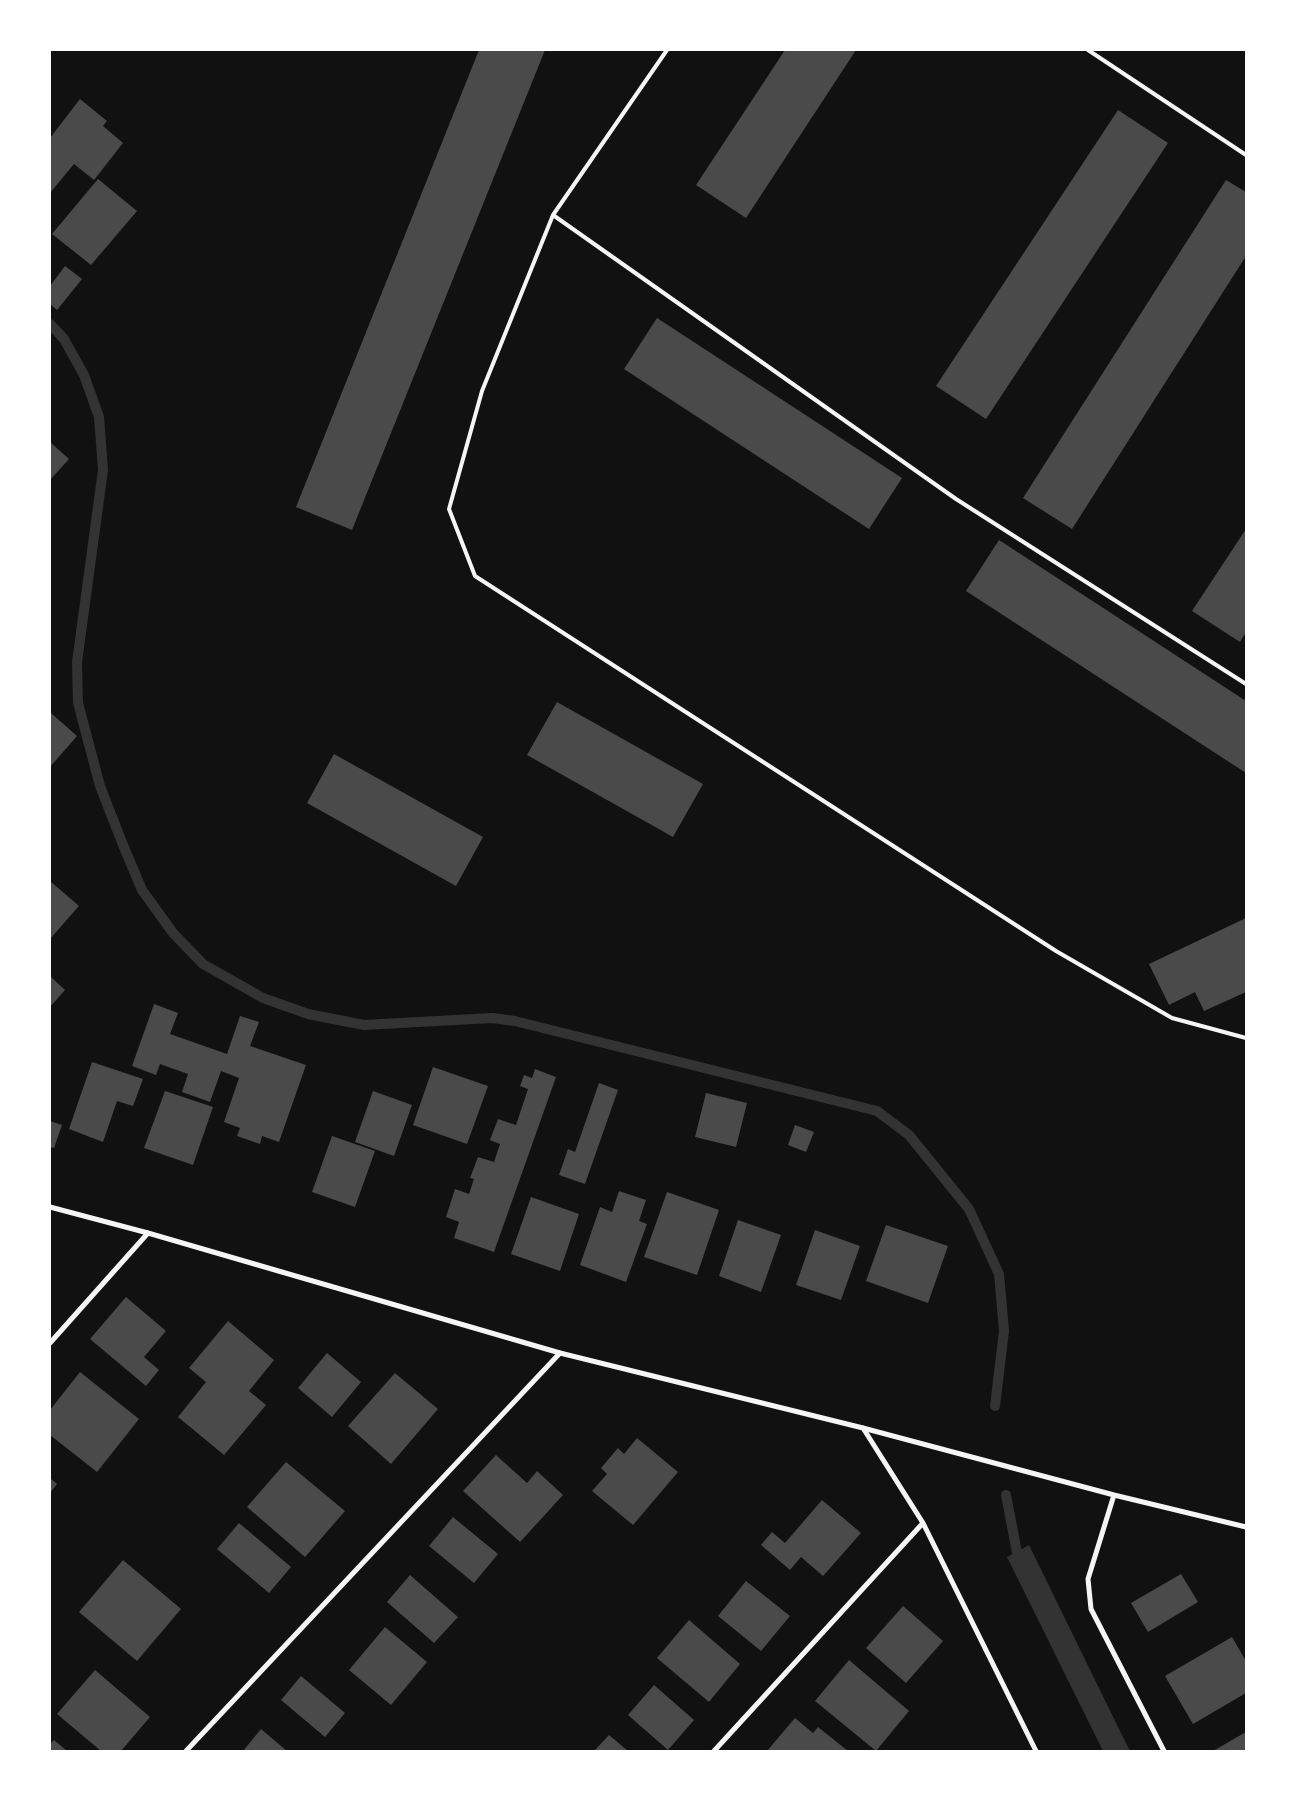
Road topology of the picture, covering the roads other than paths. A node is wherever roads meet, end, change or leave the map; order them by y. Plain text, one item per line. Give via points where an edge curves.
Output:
1 (667, 50) edge
2 (1088, 50) edge
3 (1246, 155) edge
4 (553, 215) junction
5 (1246, 684) edge
6 (1246, 1038) edge
7 (50, 1207) edge
8 (148, 1232) junction
9 (50, 1343) edge
10 (560, 1353) junction
11 (863, 1428) junction
12 (1114, 1495) junction
13 (923, 1523) junction
14 (1246, 1527) edge
15 (186, 1751) edge
16 (714, 1751) edge
17 (1036, 1751) edge
18 (1164, 1751) edge

1 - 4 lane
2 - 3 lane
4 - 5 lane via 956,499
4 - 6 lane via 482,390 449,509 475,576 1056,951 1172,1018
7 - 8 street
8 - 9 street
8 - 10 street
10 - 11 street
10 - 15 street
11 - 12 street
11 - 13 street
12 - 14 street
12 - 18 street via 1088,1579 1091,1609
13 - 16 street
13 - 17 street

